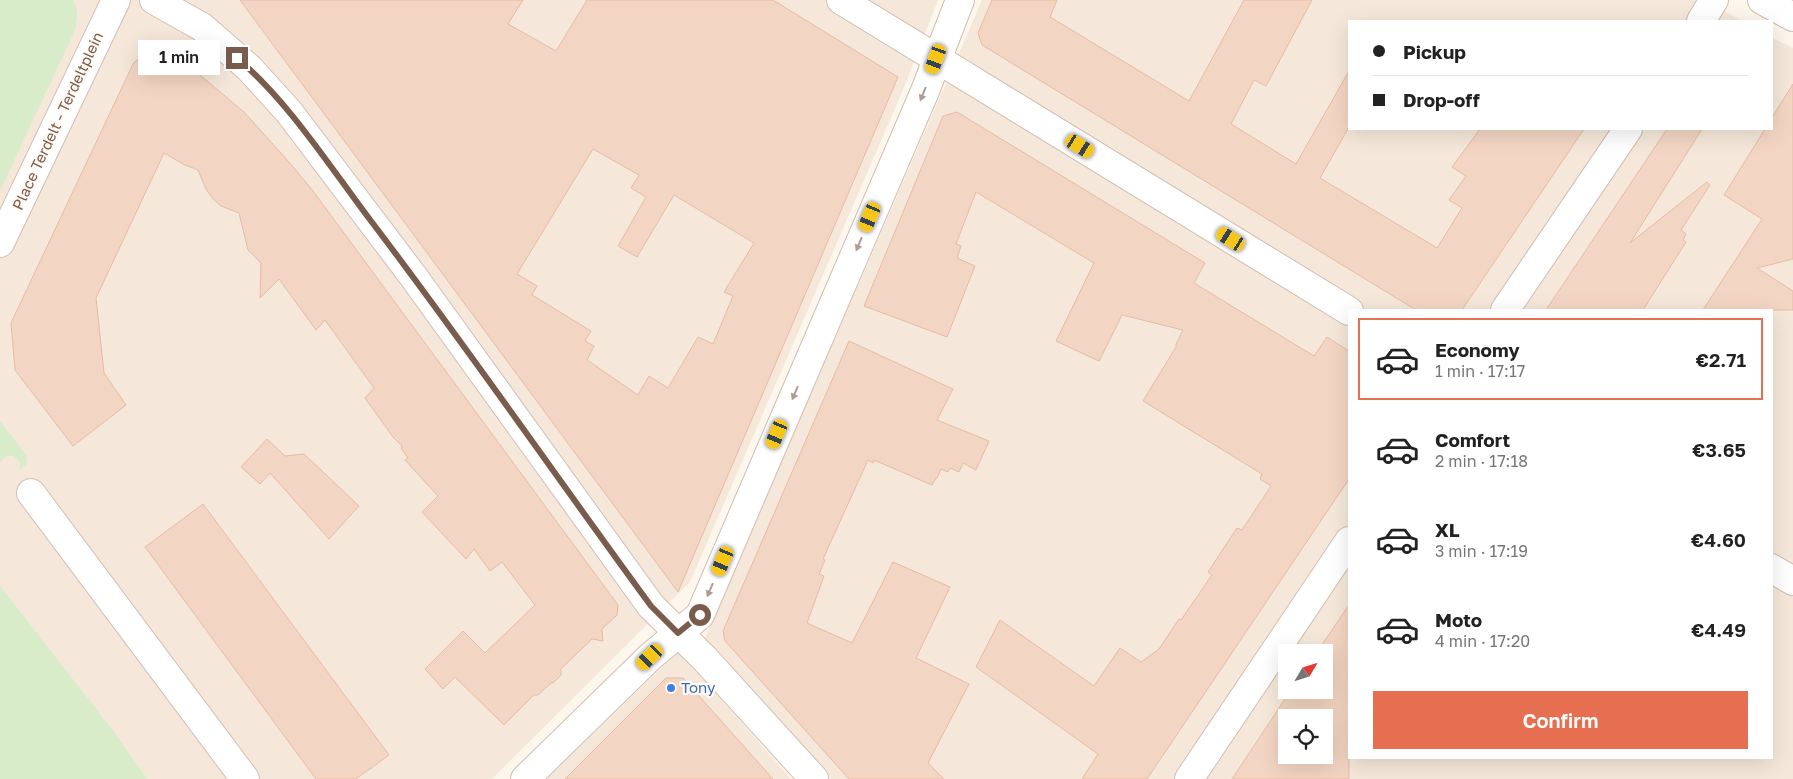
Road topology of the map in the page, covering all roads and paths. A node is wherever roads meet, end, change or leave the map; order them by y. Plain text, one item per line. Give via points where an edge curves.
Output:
1 (116, 0) edge
2 (154, 0) edge
3 (841, 0) edge
4 (960, 0) edge
5 (1714, 0) edge
6 (1762, 0) edge
7 (1793, 17) edge
8 (1702, 20) edge
9 (936, 59) junction
10 (1627, 130) edge
11 (0, 242) edge
12 (1506, 309) edge
13 (1348, 310) edge
14 (32, 493) dead end
15 (1348, 543) edge
16 (1773, 569) edge
17 (1793, 581) edge
18 (678, 633) junction
19 (245, 779) edge
20 (525, 779) edge
21 (814, 779) edge
22 (1189, 779) edge

1 - 11 street, Place Terdelt - Terdeltplein
2 - 18 street via 202,27 249,68 289,112 413,276 651,606
3 - 9 street
4 - 9 street
5 - 8 street
6 - 7 street
9 - 13 street
9 -> 18 street via 700,615
10 - 12 street
14 - 19 street
15 - 22 street
16 - 17 street
18 - 20 street
18 - 21 street

